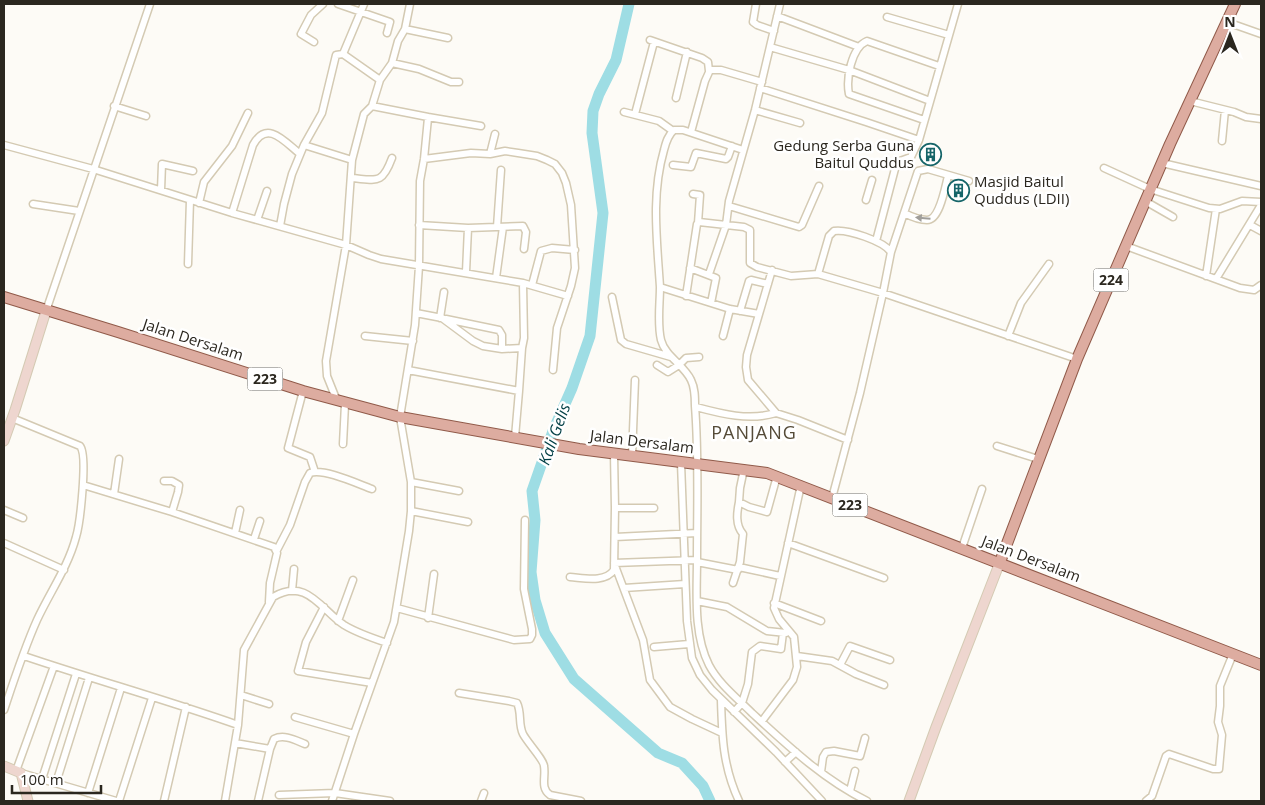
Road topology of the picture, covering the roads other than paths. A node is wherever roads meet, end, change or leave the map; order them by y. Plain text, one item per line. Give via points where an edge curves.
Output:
1 (150, 4) edge
2 (323, 4) edge
3 (338, 4) edge
4 (364, 4) edge
5 (410, 4) edge
6 (756, 4) edge
7 (780, 4) edge
8 (958, 4) edge
9 (1236, 4) edge
10 (360, 13) junction
11 (777, 16) junction
12 (887, 17) dead end
13 (1227, 22) junction
14 (405, 28) junction
15 (774, 30) junction
16 (387, 33) dead end
17 (1261, 34) edge
18 (949, 35) junction
19 (448, 38) dead end
20 (314, 42) dead end
21 (770, 47) junction
22 (859, 47) junction
23 (687, 52) junction
24 (343, 54) junction
25 (392, 63) junction
26 (939, 66) junction
27 (849, 70) junction
28 (709, 71) junction
29 (380, 80) junction
30 (459, 82) dead end
31 (761, 85) junction
32 (676, 98) dead end
33 (930, 101) junction
34 (1190, 101) junction
35 (114, 106) junction
36 (372, 106) junction
37 (755, 110) junction
38 (1225, 110) junction
39 (624, 112) dead end
40 (248, 113) dead end
41 (635, 114) junction
42 (146, 116) dead end
43 (428, 117) junction
44 (1261, 119) edge
45 (924, 120) junction
46 (800, 123) dead end
47 (481, 126) dead end
48 (673, 131) junction
49 (692, 132) junction
50 (495, 134) dead end
51 (919, 140) junction
52 (1222, 141) dead end
53 (4, 145) edge
54 (304, 145) junction
55 (732, 146) junction
56 (743, 150) junction
57 (300, 154) junction
58 (490, 154) junction
59 (392, 158) dead end
60 (424, 159) junction
61 (352, 160) junction
62 (1162, 163) junction
63 (673, 164) dead end
64 (1104, 168) dead end
65 (93, 169) junction
66 (500, 170) dead end
67 (193, 171) dead end
68 (948, 176) junction
69 (351, 178) junction
70 (872, 180) dead end
71 (969, 181) dead end
72 (819, 186) dead end
73 (1261, 186) edge
74 (1150, 189) junction
75 (161, 190) junction
76 (267, 191) dead end
77 (693, 194) dead end
78 (190, 200) junction
79 (866, 200) dead end
80 (1145, 201) junction
81 (199, 203) junction
82 (33, 204) dead end
83 (1261, 204) edge
84 (729, 206) junction
85 (1216, 209) junction
86 (79, 211) junction
87 (232, 213) junction
88 (904, 213) junction
89 (1173, 217) dead end
90 (257, 220) junction
91 (698, 223) junction
92 (419, 225) junction
93 (726, 225) junction
94 (1250, 225) junction
95 (280, 226) junction
96 (500, 227) junction
97 (468, 228) junction
98 (1261, 231) edge
99 (876, 241) junction
100 (346, 245) junction
101 (1126, 246) junction
102 (524, 249) dead end
103 (575, 250) junction
104 (891, 252) junction
105 (188, 264) dead end
106 (1049, 264) dead end
107 (419, 266) junction
108 (690, 268) junction
109 (772, 270) junction
110 (466, 272) junction
111 (709, 274) junction
112 (818, 274) junction
113 (1206, 276) junction
114 (496, 278) junction
115 (1216, 279) junction
116 (523, 283) junction
117 (768, 284) junction
118 (532, 285) junction
119 (1261, 285) edge
120 (660, 287) junction
121 (444, 292) dead end
122 (883, 293) junction
123 (568, 296) junction
124 (686, 296) junction
125 (612, 297) dead end
126 (4, 298) edge
127 (711, 303) junction
128 (730, 309) junction
129 (46, 311) junction
130 (740, 311) junction
131 (416, 313) junction
132 (759, 314) junction
133 (441, 318) junction
134 (366, 336) dead end
135 (723, 336) dead end
136 (1008, 336) junction
137 (413, 341) junction
138 (522, 348) junction
139 (502, 349) junction
140 (673, 357) junction
141 (699, 357) dead end
142 (1077, 359) junction
143 (657, 365) dead end
144 (680, 365) junction
145 (408, 370) junction
146 (553, 370) dead end
147 (635, 380) dead end
148 (519, 390) junction
149 (303, 391) junction
150 (342, 403) junction
151 (696, 407) junction
152 (776, 413) junction
153 (400, 417) junction
154 (12, 418) junction
155 (4, 436) edge
156 (515, 437) junction
157 (848, 440) junction
158 (343, 444) dead end
159 (997, 446) dead end
160 (614, 454) junction
161 (632, 456) junction
162 (119, 459) dead end
163 (1038, 459) junction
164 (683, 463) junction
165 (697, 464) junction
166 (744, 469) junction
167 (315, 472) junction
168 (777, 476) junction
169 (164, 481) dead end
170 (411, 482) junction
171 (83, 485) junction
172 (801, 485) junction
173 (372, 489) dead end
174 (982, 490) dead end
175 (459, 491) dead end
176 (114, 494) junction
177 (832, 498) junction
178 (739, 502) junction
179 (615, 508) junction
180 (654, 508) dead end
181 (4, 510) edge
182 (240, 510) dead end
183 (411, 511) junction
184 (172, 512) junction
185 (23, 518) dead end
186 (525, 520) dead end
187 (260, 521) dead end
188 (468, 522) dead end
189 (234, 533) junction
190 (690, 533) junction
191 (615, 537) junction
192 (254, 539) junction
193 (788, 543) junction
194 (4, 544) edge
195 (962, 548) junction
196 (277, 550) junction
197 (684, 560) junction
198 (697, 561) junction
199 (1000, 562) junction
200 (614, 563) junction
201 (738, 568) junction
202 (294, 569) dead end
203 (64, 570) junction
204 (434, 574) dead end
205 (780, 576) junction
206 (570, 577) dead end
207 (884, 578) dead end
208 (353, 580) dead end
209 (732, 583) dead end
210 (685, 584) junction
211 (624, 588) junction
212 (292, 591) junction
213 (697, 602) junction
214 (269, 603) junction
215 (774, 603) junction
216 (324, 607) junction
217 (397, 608) junction
218 (428, 618) junction
219 (338, 621) junction
220 (822, 621) dead end
221 (783, 633) junction
222 (792, 633) junction
223 (702, 641) junction
224 (387, 643) junction
225 (689, 643) junction
226 (654, 647) dead end
227 (1233, 654) junction
228 (24, 656) junction
229 (797, 656) junction
230 (890, 660) dead end
231 (840, 665) junction
232 (1261, 665) edge
233 (54, 666) junction
234 (76, 674) junction
235 (89, 678) junction
236 (372, 683) junction
237 (884, 685) dead end
238 (121, 688) junction
239 (459, 693) dead end
240 (241, 695) junction
241 (152, 698) junction
242 (720, 700) junction
243 (741, 703) junction
244 (269, 704) dead end
245 (186, 707) junction
246 (4, 710) edge
247 (734, 712) junction
248 (295, 718) dead end
249 (762, 722) junction
250 (238, 725) junction
251 (722, 733) junction
252 (354, 734) junction
253 (865, 738) dead end
254 (235, 743) junction
255 (305, 744) dead end
256 (270, 750) junction
257 (796, 752) junction
258 (787, 760) junction
259 (4, 766) edge
260 (855, 771) dead end
261 (19, 772) junction
262 (821, 772) junction
263 (42, 779) junction
264 (56, 784) junction
265 (850, 791) junction
266 (335, 792) junction
267 (88, 793) junction
268 (303, 793) junction
269 (484, 793) dead end
270 (279, 795) dead end
271 (375, 800) edge
272 (28, 801) edge
273 (118, 801) edge
274 (164, 801) edge
275 (225, 801) edge
276 (258, 801) edge
277 (301, 801) edge
278 (332, 801) edge
279 (390, 801) edge
280 (480, 801) edge
281 (581, 801) edge
282 (739, 801) edge
283 (822, 801) edge
284 (867, 801) edge
285 (909, 801) edge
286 (1146, 801) edge

1 - 35 street
2 - 20 street via 311,15 301,34
3 - 10 street
4 - 10 street
5 - 14 street
6 - 15 street via 753,22
7 - 11 street
8 - 18 street
9 - 13 main road, 224
10 - 16 street via 390,22
10 - 24 street
11 - 15 street
11 - 22 street
12 - 18 street
13 - 17 street
13 - 34 main road, 224
14 - 19 street
14 - 25 street
15 - 21 street
18 - 26 street
21 - 27 street
21 - 31 street
22 - 26 street via 869,41
22 - 27 street
23 - 28 street via 706,60
23 - 32 street
23 - 41 street via 652,41
24 - 29 street
24 - 54 street via 335,57 322,114
25 - 29 street
25 - 30 street
26 - 33 street
27 - 33 street
27 - 45 street via 849,94
28 - 31 street via 721,70
28 - 49 street
29 - 36 street
31 - 37 street
31 - 51 street
33 - 45 street
34 - 38 street
34 - 62 main road, 224
35 - 42 street
35 - 65 street
36 - 43 street
36 - 61 street via 364,114
37 - 46 street
37 - 56 street
38 - 44 street via 1246,118
38 - 52 street
39 - 41 street
40 - 81 street via 232,146 204,182
41 - 48 street via 659,121
43 - 47 street
43 - 60 street
45 - 51 street
48 - 49 street
48 - 120 street via 668,137 656,194
49 - 55 street
50 - 58 street
51 - 99 street via 912,155 896,164
53 - 65 street
54 - 57 street
54 - 61 street
55 - 56 street
55 - 63 street via 726,159 696,153 691,167
56 - 84 street
57 - 87 street via 272,133 258,138
57 - 95 street via 287,189
58 - 60 street
58 - 103 street via 518,152 555,164 566,183
59 - 69 street via 383,177 370,180
60 - 92 street
61 - 69 street
62 - 73 street
62 - 74 main road, 224
64 - 74 street
65 - 75 street
65 - 86 street
66 - 96 street
67 - 75 street via 162,164
68 - 71 street
68 -> 88 street via 933,218 927,220
68 - 88 street via 928,169 918,171
69 - 100 street
70 - 79 street
72 - 84 street via 799,227
74 - 80 main road, 224
74 - 85 street
75 - 78 street
76 - 90 street
77 - 91 street via 700,195
78 - 81 street
78 - 105 street
80 - 89 street
80 - 101 main road, 224
81 - 87 street
82 - 86 street
83 - 85 street via 1242,201
83 - 94 street
84 - 93 street
85 - 113 street
86 - 129 street
87 - 90 street
88 - 104 street
90 - 95 street
91 - 93 street
91 - 108 street
92 - 97 street
92 - 107 street
93 - 109 street via 749,229 749,262
93 - 111 street
94 - 98 street
94 - 115 street
95 - 100 street
96 - 97 street
96 - 102 street via 524,227
96 - 114 street
97 - 110 street
99 - 104 street
99 - 112 street via 841,231 832,232
100 - 107 street via 368,255
100 - 150 street via 326,361 327,376
101 - 113 street
101 - 142 main road, 224
103 - 118 street via 543,250
103 - 123 street via 575,268
104 - 122 street
106 - 136 street via 1021,303
107 - 110 street
107 - 131 street
108 - 111 street
108 - 124 street
109 - 112 street via 794,276
109 - 117 street
110 - 114 street
111 - 127 street via 716,278
112 - 122 street
113 - 115 street
114 - 116 street
115 - 119 street via 1247,290 1255,290
116 - 118 street
116 - 138 street
117 - 130 street via 749,281
117 - 132 street
118 - 123 street
120 - 124 street
120 - 140 street via 661,339
121 - 133 street
122 - 136 street
122 - 157 street
123 - 146 street via 558,328
124 - 127 street
125 - 140 street via 621,340
126 - 129 main road, Jalan Dersalam / 223
127 - 128 street
128 - 130 street
128 - 135 street
129 - 149 main road, Jalan Dersalam / 223
129 - 154 main road
130 - 132 street
131 - 133 street
131 - 137 street
132 - 152 street via 747,355 746,372 750,384
133 - 139 street via 473,341
133 - 139 street via 499,330
134 - 137 street
136 - 142 street
137 - 145 street
138 - 139 street
138 - 148 street
140 - 144 street
141 - 144 street via 688,356
142 - 163 main road, 224
143 - 144 street via 668,372
144 - 151 street via 691,380
145 - 148 street
145 - 153 street
147 - 161 street
148 - 156 street
149 - 150 main road, Jalan Dersalam / 223
149 - 167 street via 288,448 310,457
150 - 153 main road, Jalan Dersalam / 223
150 - 158 street
151 - 152 street via 737,416
151 - 165 street
152 - 157 street
153 - 156 main road, Jalan Dersalam / 223
153 - 170 street
154 - 155 main road
154 - 171 street via 82,448
156 - 160 main road, Jalan Dersalam / 223
157 - 177 street
159 - 163 street
160 - 161 main road, Jalan Dersalam / 223
160 - 179 street
161 - 164 main road, Jalan Dersalam / 223
162 - 176 street
163 - 199 main road, 224
164 - 165 main road, Jalan Dersalam / 223
164 - 190 street
165 - 166 main road, Jalan Dersalam / 223
165 - 190 street
166 - 168 main road, Jalan Dersalam / 223
166 - 178 street
167 - 173 street
167 - 196 street via 308,477
168 - 172 main road, Jalan Dersalam / 223
168 - 178 street via 768,512
169 - 184 street via 178,485
170 - 175 street
170 - 183 street
171 - 176 street
171 - 203 street via 77,536
172 - 177 main road, Jalan Dersalam / 223
172 - 193 street
174 - 195 street
176 - 184 street
177 - 195 main road, Jalan Dersalam / 223
178 - 201 street via 738,525 743,534
179 - 180 street
179 - 191 street
181 - 185 street
182 - 189 street
183 - 188 street
183 - 217 street
184 - 189 street
186 - 218 street via 524,589 531,638 514,640
187 - 192 street
189 - 192 street
190 - 191 street
190 - 197 street
190 - 198 street
191 - 200 street
192 - 196 street
193 - 205 street
193 - 207 street
194 - 203 street
195 - 199 main road, Jalan Dersalam / 223
196 - 214 street
197 - 198 street
197 - 200 street
197 - 210 street
198 - 201 street
198 - 213 street
199 - 227 main road, Jalan Dersalam
199 - 285 main road
200 - 206 street via 612,572 604,578
200 - 211 street
201 - 205 street
201 - 209 street
202 - 212 street
203 - 228 street via 37,620
204 - 218 street
205 - 215 street
208 - 219 street
210 - 211 street
210 - 225 street
211 - 251 street via 643,640 650,680 670,707
212 - 214 street via 278,594
212 - 216 street via 313,597
213 - 221 street via 722,606 765,630
213 - 223 street
214 - 240 street via 244,650
215 - 220 street
215 - 222 street via 777,616
216 - 219 street
216 - 236 street via 306,642 298,671
217 - 218 street
217 - 224 street
219 - 224 street
221 - 222 street
221 - 243 street via 781,649 760,646 752,652 750,678
222 - 229 street
223 - 225 street
223 - 243 street via 714,672
224 - 236 street
225 - 226 street
225 - 242 street via 700,674
227 - 232 main road, Jalan Dersalam
227 - 286 street via 1220,686 1218,722 1222,735 1219,769 1169,754 1152,796
228 - 233 street
228 - 246 street
229 - 231 street
229 - 249 street via 793,680
230 - 231 street via 850,646
231 - 237 street
233 - 234 street
233 - 261 street
234 - 235 street
234 - 263 street
235 - 238 street
235 - 264 street
236 - 252 street
238 - 241 street
238 - 267 street
239 - 281 street via 517,703 522,731 544,764 546,792
240 - 244 street
240 - 250 street
241 - 245 street
241 - 273 street
242 - 247 street
242 - 251 street
243 - 247 street
243 - 249 street
245 - 250 street
245 - 274 street
247 - 258 street
248 - 252 street
249 - 257 street
250 - 254 street
251 - 282 street via 726,768
252 - 266 street
253 - 262 street via 860,756 826,752
254 - 256 street
254 - 275 street
255 - 256 street via 280,737 274,739
256 - 276 street
257 - 258 street
257 - 262 street
258 - 283 street
259 - 261 main road
260 - 265 street
261 - 263 street
261 - 272 main road
262 - 265 street
263 - 264 street
264 - 267 street
265 - 284 street
266 - 268 street
266 - 271 street
266 - 278 street
267 - 273 street
268 - 270 street
268 - 277 street
269 - 280 street
271 - 279 street

